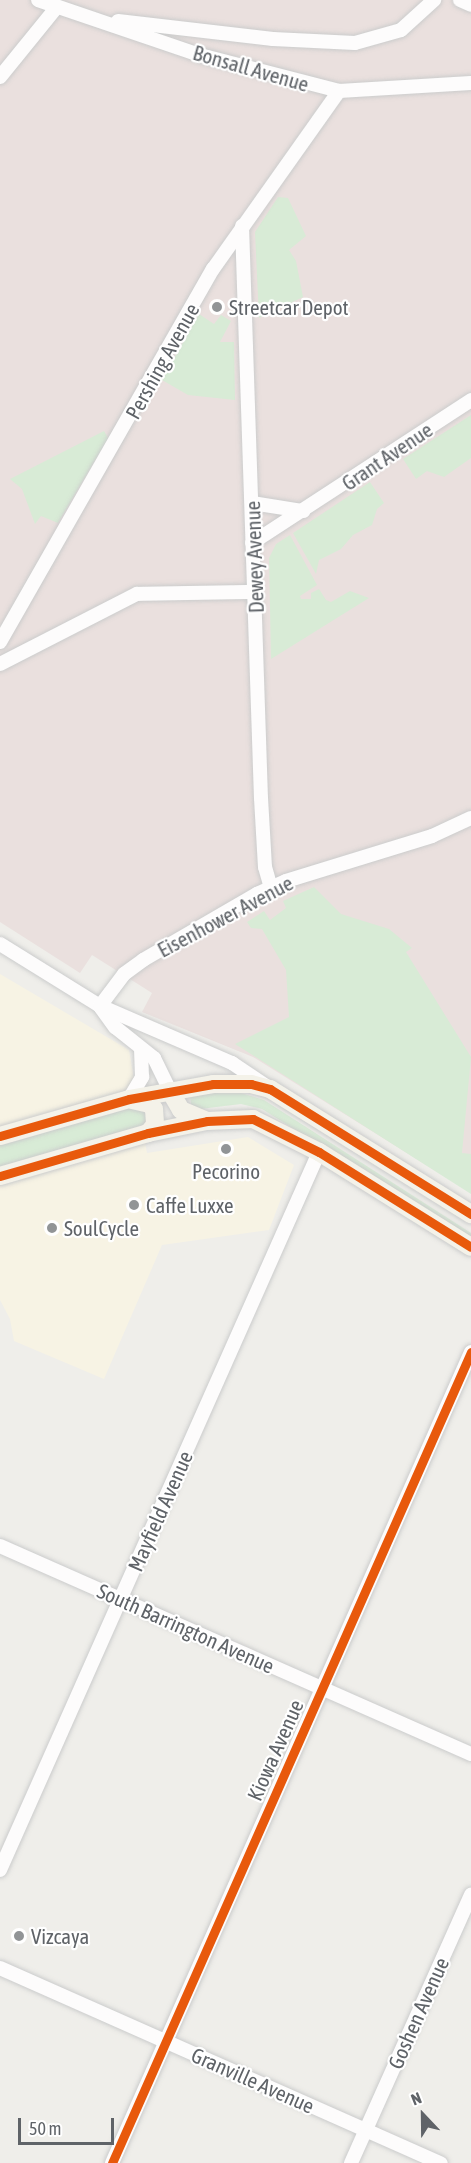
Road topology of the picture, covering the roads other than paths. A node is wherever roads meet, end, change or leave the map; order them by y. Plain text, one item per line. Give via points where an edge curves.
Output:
1 (38, 0) edge
2 (434, 0) edge
3 (460, 0) edge
4 (471, 5) edge
5 (56, 8) junction
6 (109, 22) junction
7 (0, 77) edge
8 (471, 83) edge
9 (339, 91) junction
10 (242, 226) junction
11 (471, 400) edge
12 (252, 503) junction
13 (303, 511) junction
14 (252, 543) junction
15 (254, 592) junction
16 (0, 642) edge
17 (0, 664) edge
18 (471, 818) edge
19 (271, 888) junction
20 (0, 944) edge
21 (100, 1006) junction
22 (141, 1049) junction
23 (270, 1089) junction
24 (170, 1091) junction
25 (129, 1099) junction
26 (207, 1121) junction
27 (148, 1133) junction
28 (0, 1136) edge
29 (319, 1152) junction
30 (0, 1176) edge
31 (471, 1214) edge
32 (471, 1247) edge
33 (471, 1352) edge
34 (0, 1546) edge
35 (122, 1600) junction
36 (322, 1689) junction
37 (471, 1754) edge
38 (0, 1870) edge
39 (471, 1895) edge
40 (0, 1968) edge
41 (165, 2041) junction
42 (365, 2130) junction
43 (112, 2163) edge
44 (351, 2163) edge
45 (441, 2163) edge

1 - 5 street, Bonsall Avenue
2 - 6 street via 401,30 355,43
3 - 4 street
5 - 6 street, Bonsall Avenue
5 - 7 street
6 - 9 street, Bonsall Avenue via 200,55
8 - 9 street, Bonsall Avenue
9 - 10 street, Pershing Avenue
10 - 12 street, Dewey Avenue
10 - 16 street, Pershing Avenue
11 - 13 street, Grant Avenue
12 - 13 street
12 - 14 street, Dewey Avenue
13 - 14 street, Grant Avenue
14 - 15 street, Dewey Avenue
15 - 17 street via 137,594
15 - 19 street, Dewey Avenue via 261,798 265,867
18 - 19 street, Eisenhower Avenue via 394,849
19 - 21 street, Eisenhower Avenue via 152,953 124,974
20 - 21 street
21 - 22 street via 115,1027
21 - 23 street via 232,1063
22 - 24 street via 161,1067
22 - 25 street via 142,1077
23 - 24 main road via 234,1082
23 - 31 main road
24 - 25 main road
24 - 26 main road via 181,1110
25 - 27 main road via 150,1104 154,1109 155,1125
25 - 28 main road
26 - 27 main road
26 - 29 main road via 253,1119
27 - 30 main road
29 - 32 main road
29 - 35 street, Mayfield Avenue
33 - 36 street, Kiowa Avenue
34 - 35 street, South Barrington Avenue
35 - 36 street, South Barrington Avenue
35 - 38 street, Mayfield Avenue
36 - 37 street, South Barrington Avenue
36 - 41 street, Kiowa Avenue
39 - 42 street, Goshen Avenue
40 - 41 street, Granville Avenue
41 - 42 street, Granville Avenue
41 - 43 street, Kiowa Avenue
42 - 44 street, Goshen Avenue
42 - 45 street, Granville Avenue

